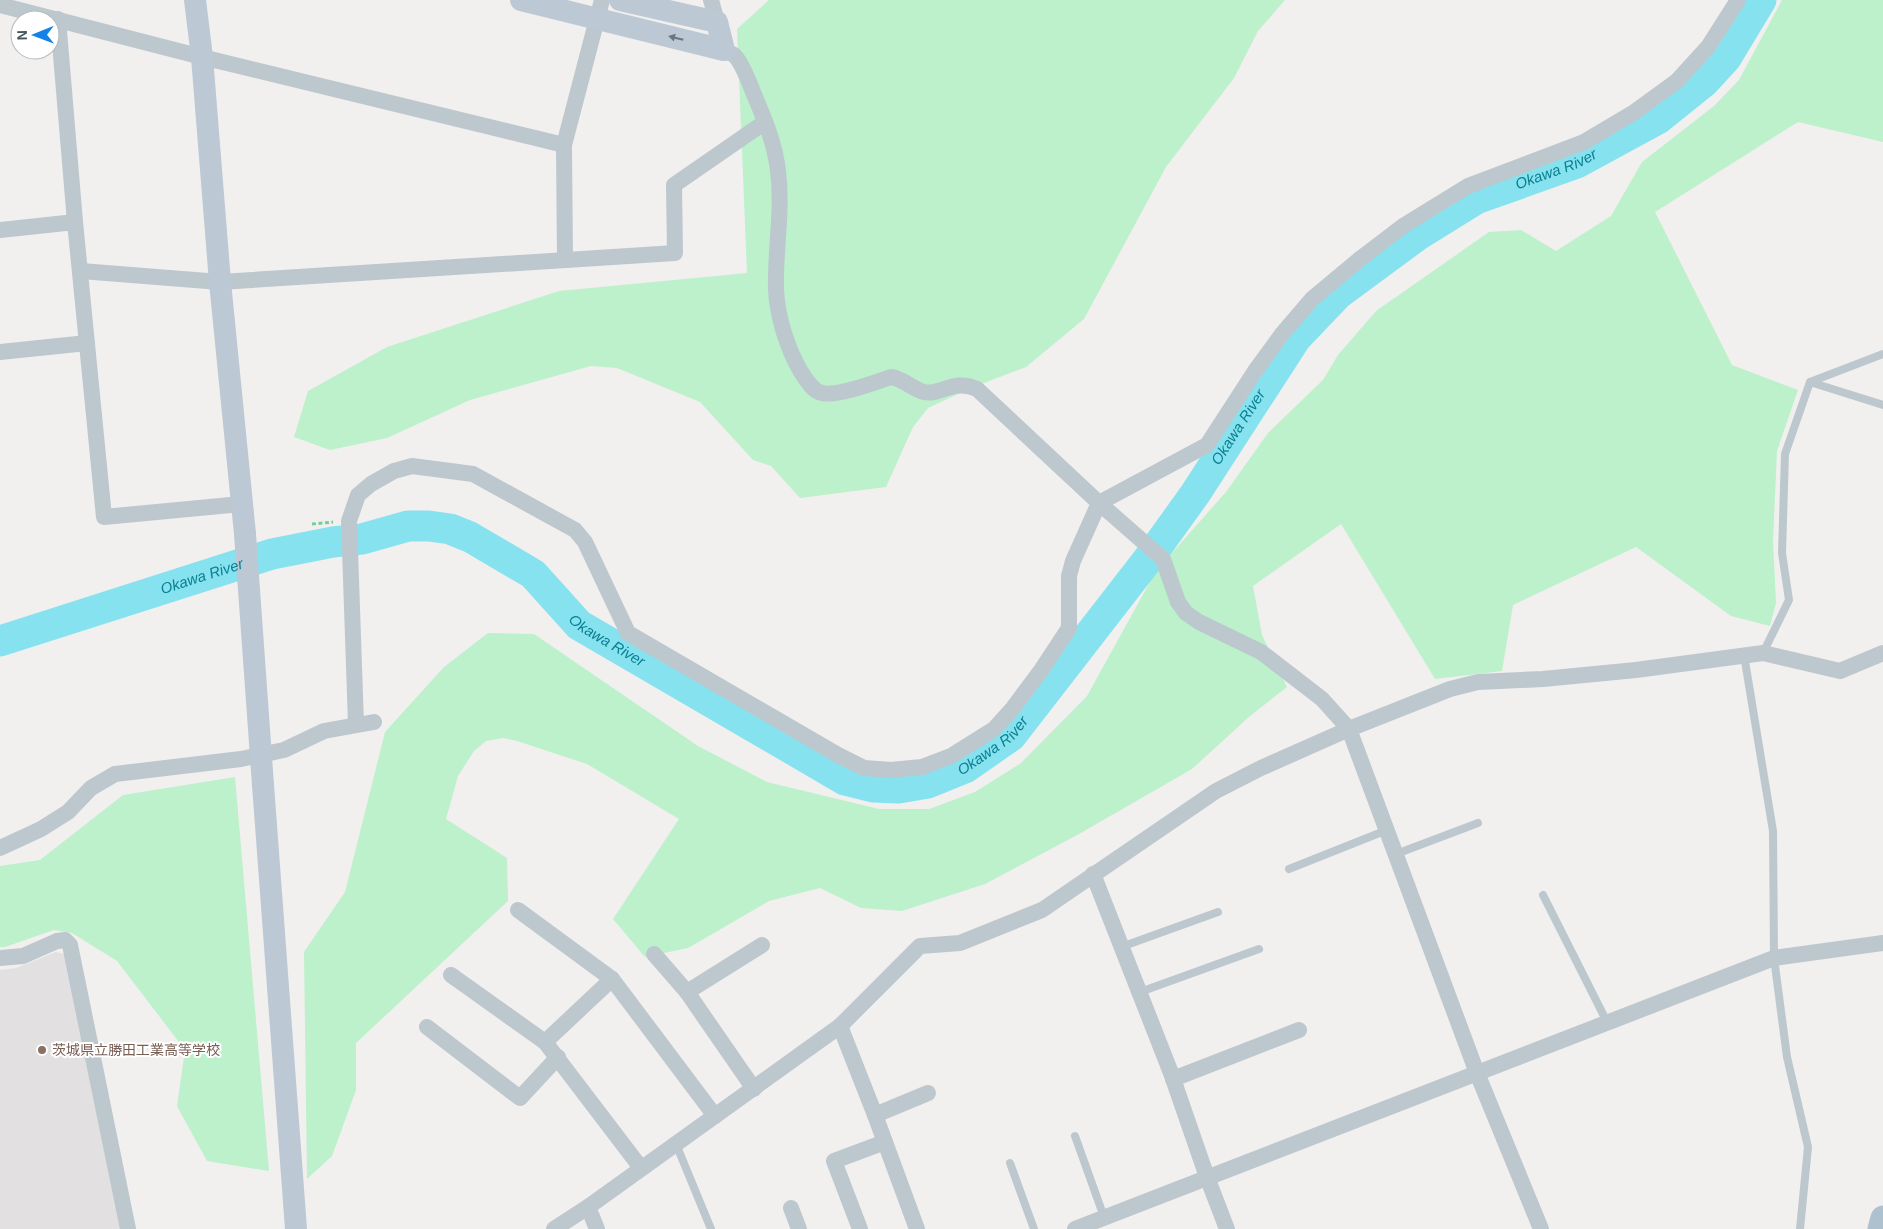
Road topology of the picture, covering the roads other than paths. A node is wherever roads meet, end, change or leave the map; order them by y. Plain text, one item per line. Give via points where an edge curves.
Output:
1 (195, 0) edge
2 (521, 0) edge
3 (620, 0) edge
4 (711, 0) edge
5 (1738, 0) edge
6 (0, 5) edge
7 (600, 9) edge
8 (21, 10) edge
9 (60, 20) edge
10 (717, 22) junction
11 (60, 43) edge
12 (724, 50) junction
13 (202, 57) junction
14 (766, 122) junction
15 (564, 145) junction
16 (75, 222) junction
17 (0, 230) edge
18 (565, 260) junction
19 (81, 271) junction
20 (220, 282) junction
21 (87, 344) junction
22 (0, 352) edge
23 (1883, 354) edge
24 (1810, 382) junction
25 (1883, 405) edge
26 (1099, 503) junction
27 (242, 504) junction
28 (1763, 653) junction
29 (1883, 653) edge
30 (1744, 655) junction
31 (374, 722) dead end
32 (356, 724) junction
33 (1349, 729) junction
34 (1478, 823) dead end
35 (1387, 830) junction
36 (0, 848) edge
37 (1396, 854) junction
38 (1289, 869) dead end
39 (1093, 874) junction
40 (1543, 895) dead end
41 (518, 910) dead end
42 (1218, 912) dead end
43 (1883, 943) edge
44 (762, 945) dead end
45 (1121, 946) junction
46 (1259, 949) dead end
47 (654, 954) dead end
48 (0, 958) edge
49 (1774, 958) junction
50 (451, 975) dead end
51 (612, 978) junction
52 (687, 992) junction
53 (1140, 992) junction
54 (1608, 1022) junction
55 (840, 1026) junction
56 (427, 1027) dead end
57 (1299, 1030) dead end
58 (546, 1042) junction
59 (558, 1057) junction
60 (1477, 1073) junction
61 (1173, 1079) junction
62 (754, 1088) junction
63 (928, 1093) dead end
64 (876, 1115) junction
65 (715, 1116) junction
66 (1075, 1136) dead end
67 (885, 1142) junction
68 (676, 1144) junction
69 (1010, 1163) dead end
70 (641, 1168) junction
71 (1207, 1177) junction
72 (588, 1207) junction
73 (791, 1208) dead end
74 (1104, 1217) junction
75 (1883, 1218) edge
76 (128, 1229) edge
77 (296, 1229) edge
78 (554, 1229) edge
79 (597, 1229) edge
80 (711, 1229) edge
81 (798, 1229) edge
82 (860, 1229) edge
83 (917, 1229) edge
84 (1034, 1229) edge
85 (1074, 1229) edge
86 (1228, 1229) edge
87 (1541, 1229) edge
88 (1800, 1229) edge
89 (1880, 1229) edge

1 - 13 street
2 - 7 street
3 - 10 street
4 - 10 street
5 - 26 street via 1708,47 1677,81 1632,113 1584,142 1468,186 1403,226 1361,258 1312,299 1282,334 1207,445
6 - 8 street
12 -> 7 street
7 - 15 street
9 - 13 street
10 - 12 street
11 - 16 street
12 - 14 street via 734,55 744,71
13 - 15 street
13 - 20 street
14 - 18 street via 674,184 675,253
14 - 26 street via 776,153 780,198 778,304 793,359 806,379 820,393 827,394 892,378 924,392 970,385
15 - 18 street
16 - 17 street
16 - 19 street
18 - 20 street
19 - 20 street
19 - 21 street
20 - 27 street
21 - 22 street
21 - 27 street via 104,517
23 - 24 lane
24 - 25 lane
24 - 28 lane via 1785,454 1782,553 1788,600
26 - 32 street via 1069,576 1069,628 1019,700 994,728 951,756 922,767 891,770 864,768 838,755 628,633 585,542 575,530 473,474 412,466 394,471 358,495 348,525
26 - 33 street via 1163,559 1178,602 1186,613 1261,652 1322,699
27 - 77 street, bridge
28 - 29 street via 1840,671
28 - 30 street
30 - 33 street via 1636,670 1478,682 1450,689
30 - 49 lane via 1773,831
31 - 32 street
32 - 36 street via 324,731 284,750 241,759 115,774 91,788 68,812
33 - 35 street
33 - 39 street via 1216,791
34 - 37 lane
35 - 37 street
35 - 38 lane
37 - 60 street
39 - 45 street
39 - 55 street via 1042,910 960,943 920,946
40 - 54 lane
41 - 51 street
42 - 45 lane
43 - 49 street
44 - 52 street
45 - 53 street
46 - 53 lane
47 - 52 street
48 - 76 street via 23,956 57,941 65,940 70,945
49 - 54 street
49 - 88 lane via 1787,1057 1808,1147
50 - 58 street
51 - 58 street
51 - 65 street
52 - 62 street
53 - 61 street
54 - 60 street
55 - 62 street
55 - 64 street
56 - 59 street via 520,1098
57 - 61 street
58 - 59 street
59 - 70 street
60 - 71 street
60 - 87 street
61 - 71 street
62 - 65 street
63 - 64 street
64 - 67 street
65 - 68 street
66 - 74 lane
67 - 82 street via 834,1161
67 - 83 street
68 - 70 street
68 - 80 lane
69 - 84 lane
70 - 72 street
71 - 74 street
71 - 86 street
72 - 78 street
72 - 79 street
73 - 81 street
74 - 85 street
75 - 89 main road

